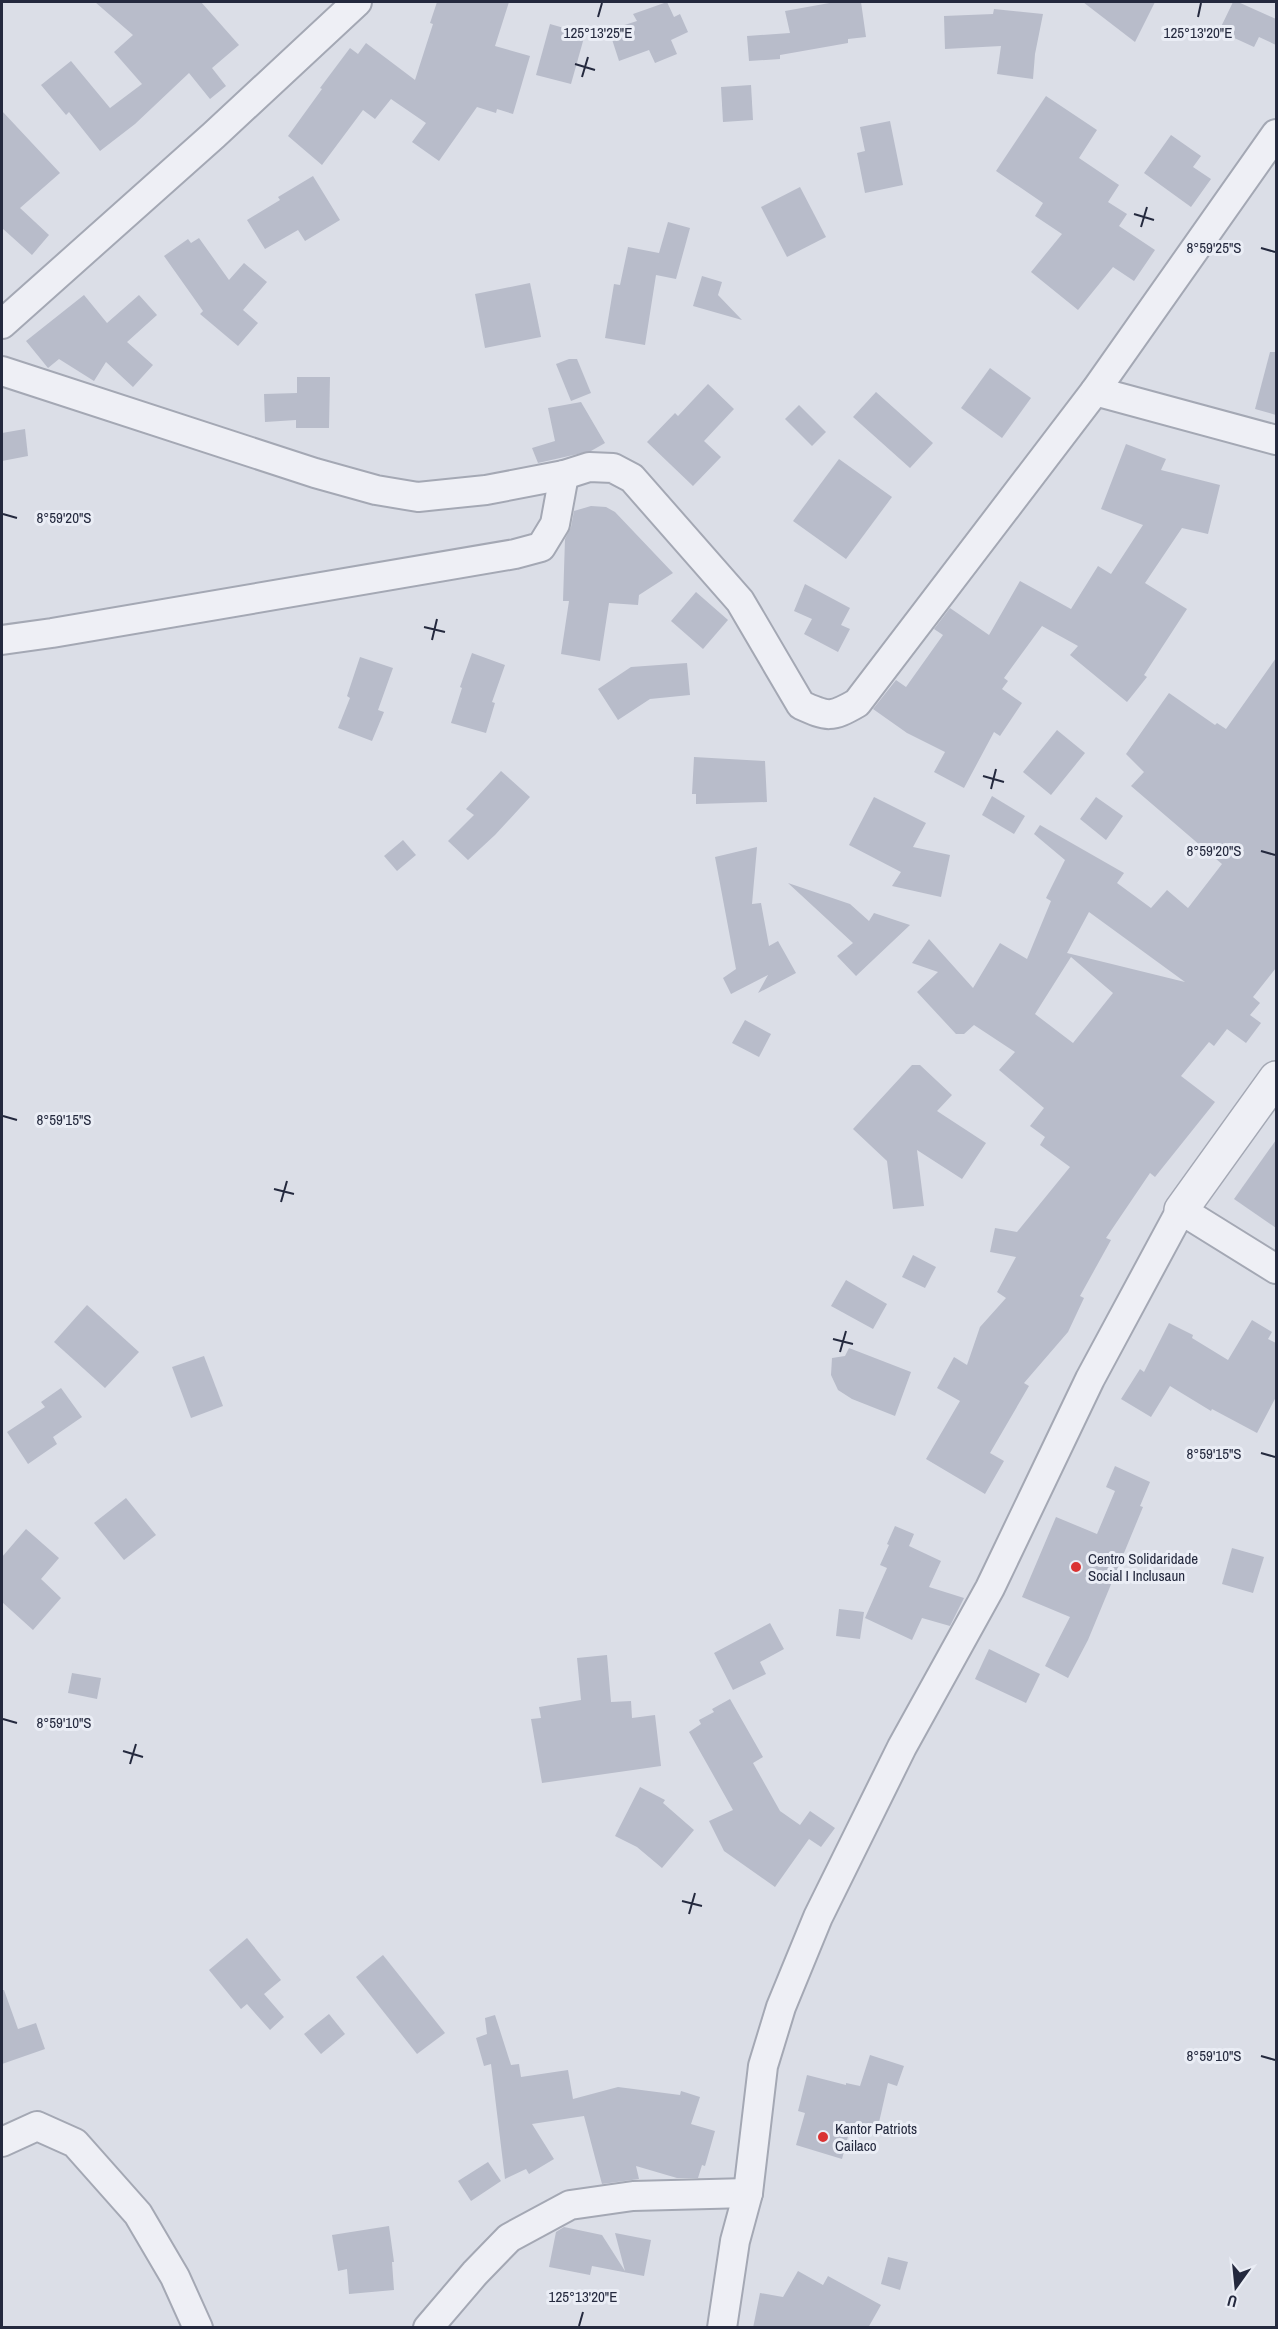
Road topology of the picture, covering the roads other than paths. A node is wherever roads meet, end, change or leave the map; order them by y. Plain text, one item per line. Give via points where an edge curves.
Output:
1 (357, 2) edge
2 (1276, 134) edge
3 (2, 324) edge
4 (2, 371) edge
5 (1095, 391) junction
6 (1276, 440) edge
7 (564, 475) junction
8 (2, 640) edge
9 (1276, 1078) edge
10 (1181, 1210) junction
11 (1276, 1269) edge
12 (2, 2142) edge
13 (748, 2193) junction
14 (198, 2328) edge
15 (428, 2328) edge
16 (722, 2328) edge

1 - 3 street
2 - 5 street
4 - 7 street via 376,490 418,497 486,490
5 - 6 street
5 - 7 street via 857,704 836,716 801,705 740,601 632,478 613,468 589,467
7 - 8 street via 555,524 541,547
9 - 10 street
10 - 11 street
10 - 13 street via 1090,1379 990,1588 902,1747 819,1917 763,2066
12 - 14 street via 37,2126 75,2144 138,2214 175,2277
13 - 15 street via 633,2196 570,2205 509,2238
13 - 16 street via 735,2241

